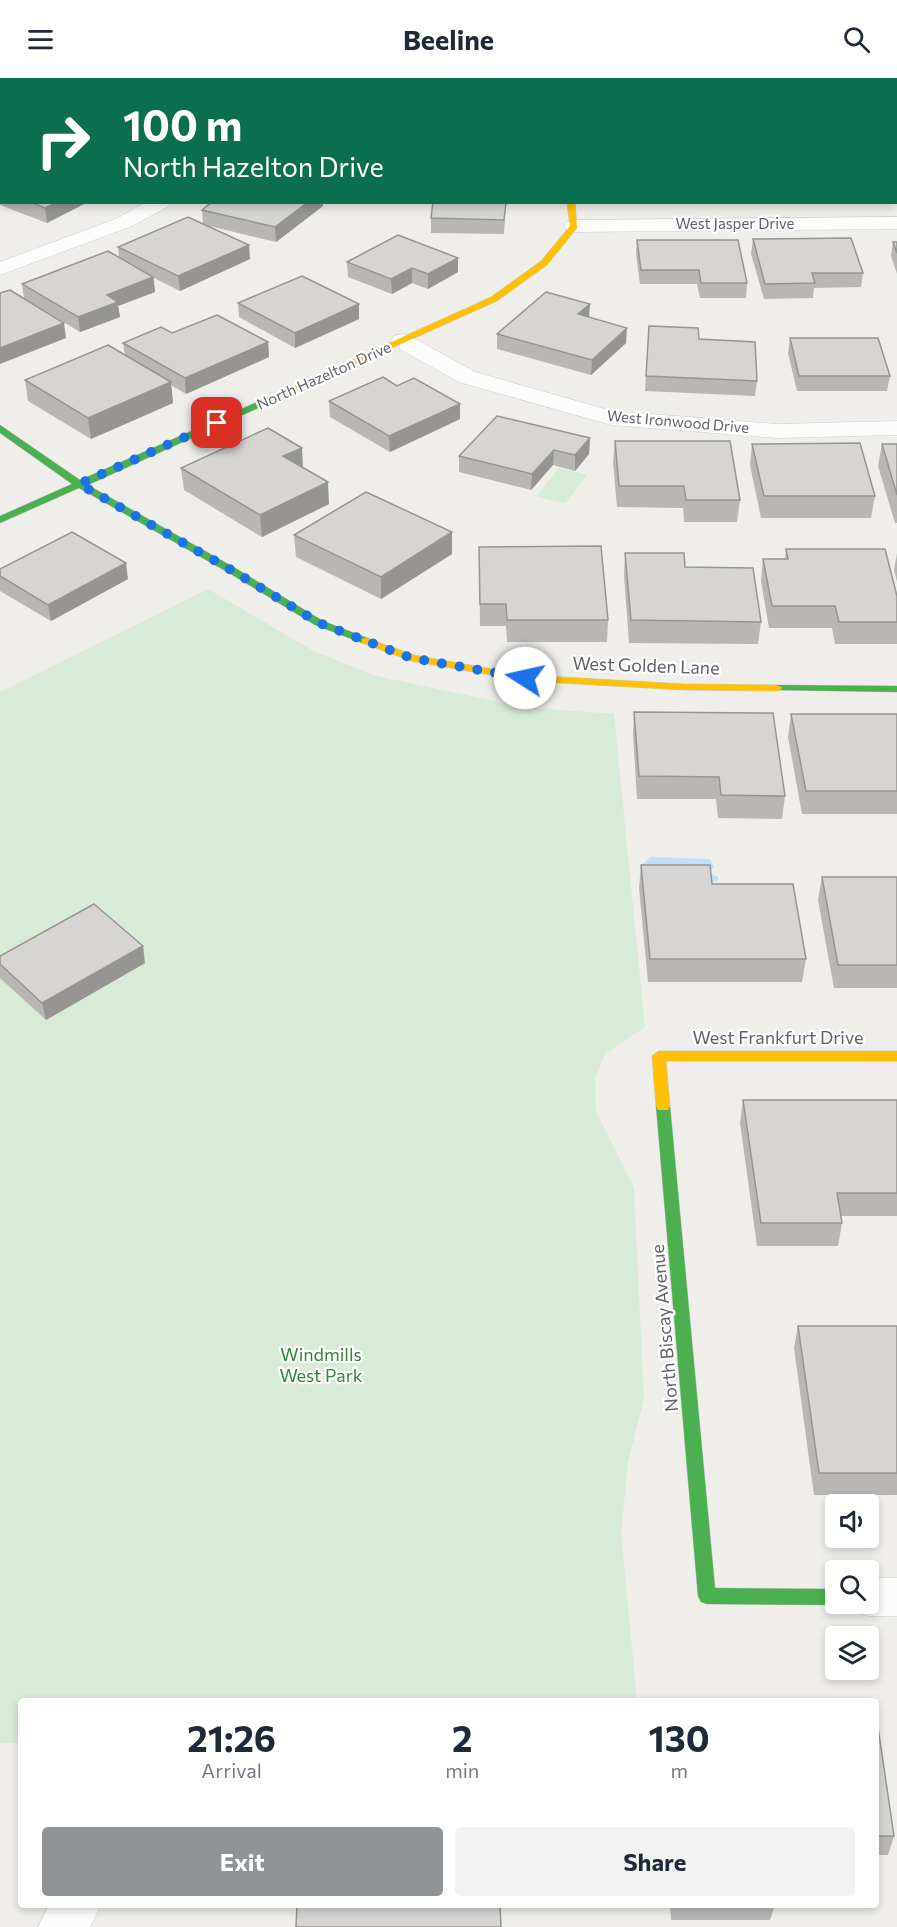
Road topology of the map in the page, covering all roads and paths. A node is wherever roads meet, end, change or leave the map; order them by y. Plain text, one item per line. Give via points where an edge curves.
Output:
1 (158, 204) edge
2 (571, 204) edge
3 (897, 223) edge
4 (574, 225) junction
5 (0, 269) edge
6 (402, 341) junction
7 (0, 428) edge
8 (897, 428) edge
9 (79, 484) junction
10 (0, 520) edge
11 (897, 689) edge
12 (659, 1056) joint
13 (897, 1056) edge
14 (825, 1597) edge
15 (879, 1597) edge
16 (897, 1597) edge
17 (74, 1908) edge
18 (62, 1927) edge

1 - 5 street via 125,222
2 - 4 street
3 - 4 street, West Jasper Drive
4 - 6 street, North Hazelton Drive via 544,263 494,299
6 - 8 street, West Ironwood Drive via 467,377 611,418 777,431
6 - 9 street, North Hazelton Drive
7 - 9 street, West Golden Lane
9 - 10 street, North Hazelton Drive
9 - 11 street, West Golden Lane via 319,623 411,658 525,678 684,687
12 - 13 street, West Frankfurt Drive
12 - 14 street, North Biscay Avenue via 707,1596
15 - 16 street
17 - 18 street

